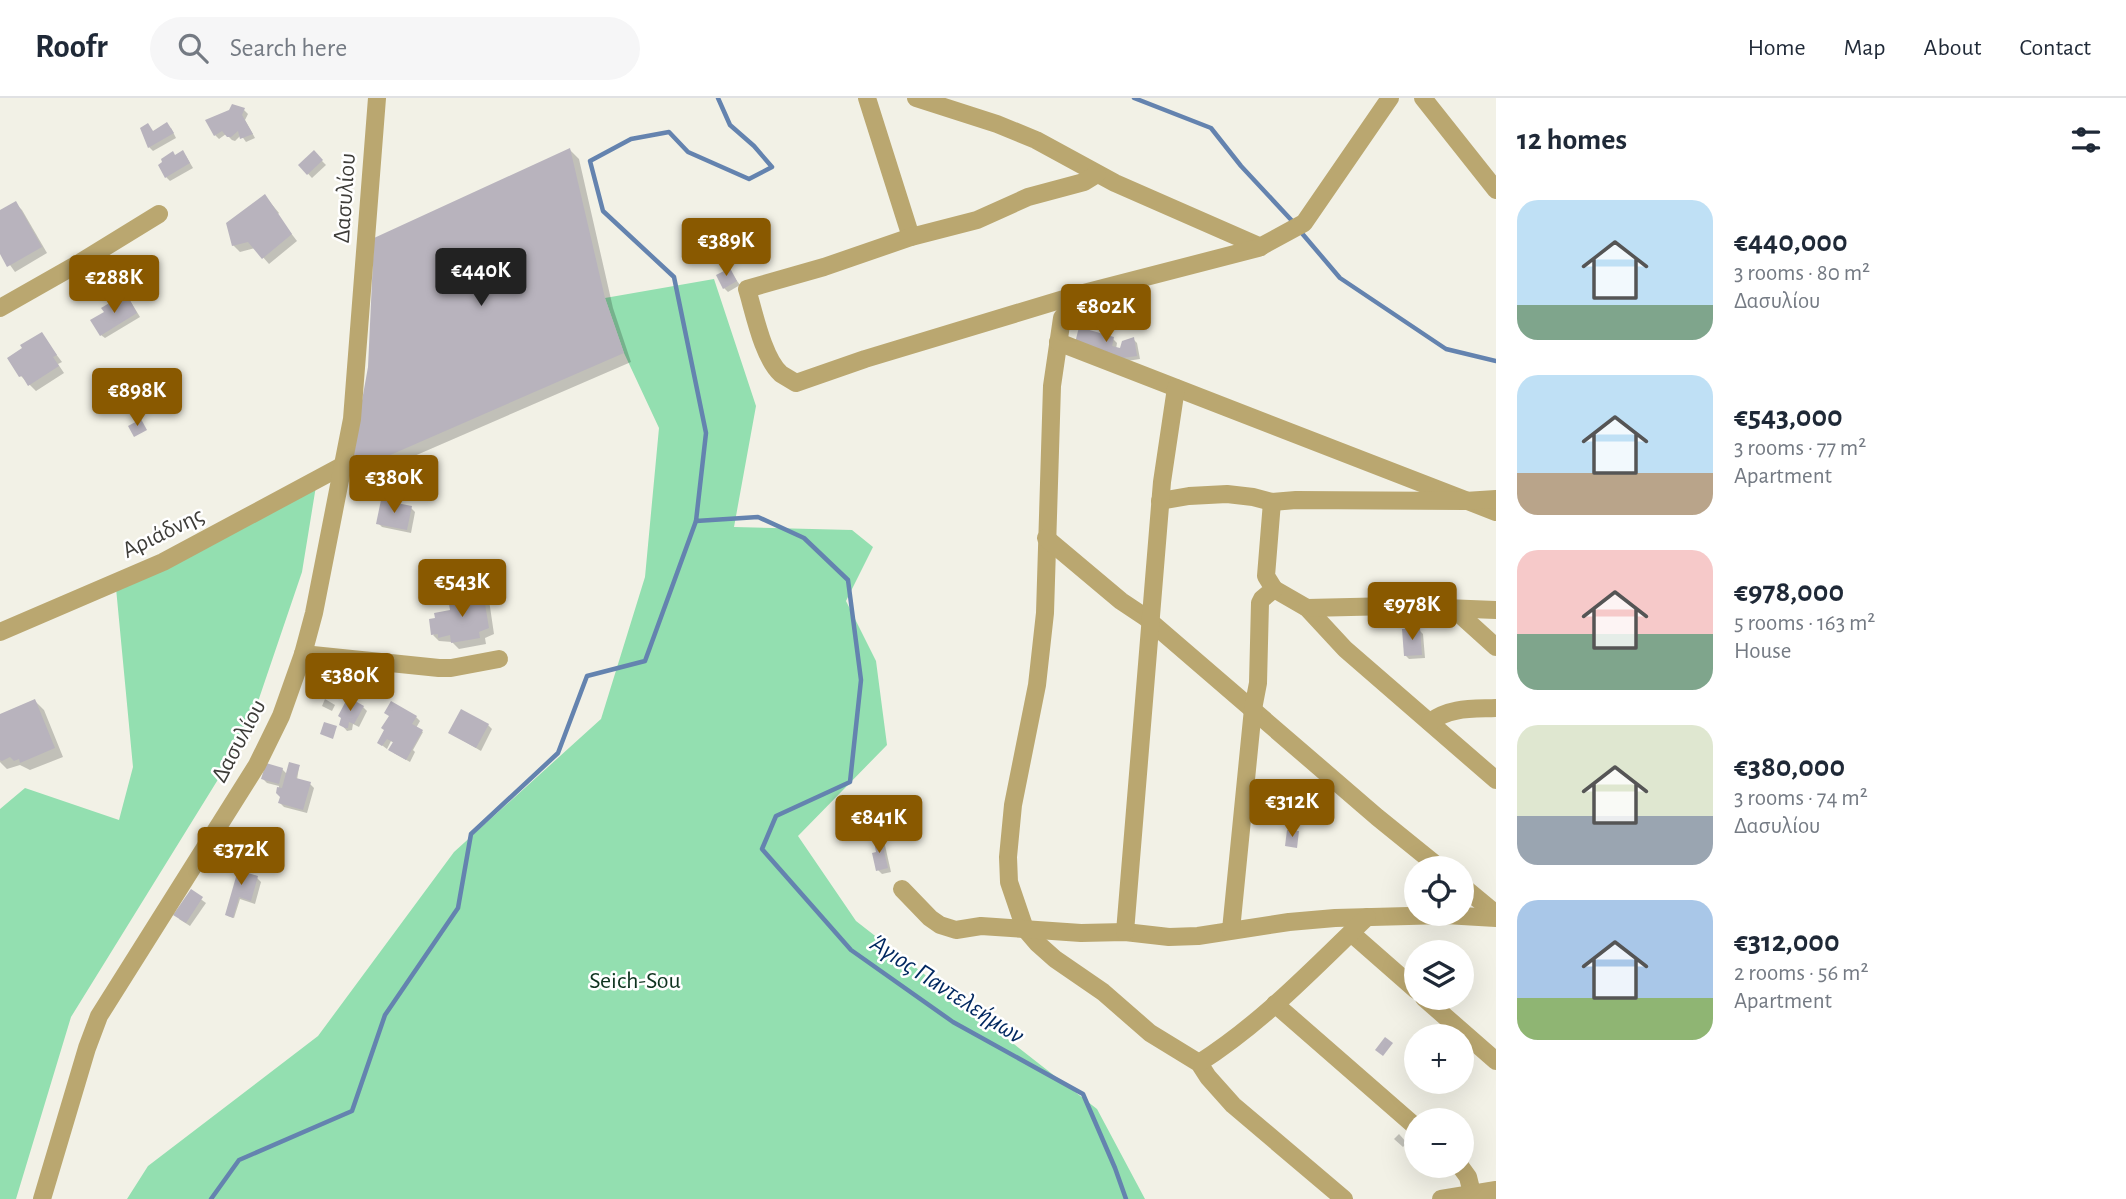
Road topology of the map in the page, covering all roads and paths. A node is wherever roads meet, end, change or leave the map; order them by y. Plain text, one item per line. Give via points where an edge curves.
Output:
1 (377, 98) edge
2 (867, 98) edge
3 (916, 98) edge
4 (1390, 98) edge
5 (1423, 98) edge
6 (1097, 174) junction
7 (1496, 190) edge
8 (159, 214) dead end
9 (911, 237) junction
10 (1261, 247) junction
11 (1080, 294) junction
12 (0, 308) edge
13 (1058, 342) junction
14 (1176, 388) junction
15 (342, 466) junction
16 (1496, 499) edge
17 (1160, 501) junction
18 (1465, 501) junction
19 (1272, 502) junction
20 (1496, 513) edge
21 (1046, 538) junction
22 (1274, 590) junction
23 (1307, 608) junction
24 (1455, 610) junction
25 (1496, 610) edge
26 (1152, 623) junction
27 (0, 632) edge
28 (1496, 647) edge
29 (303, 654) junction
30 (499, 659) dead end
31 (1496, 708) edge
32 (1253, 709) junction
33 (1430, 722) junction
34 (1496, 780) edge
35 (1425, 856) edge
36 (902, 889) dead end
37 (1474, 897) edge
38 (1496, 916) edge
39 (1367, 917) junction
40 (1025, 929) junction
41 (1231, 930) junction
42 (1125, 932) junction
43 (1351, 933) junction
44 (1404, 979) edge
45 (1275, 1004) junction
46 (1438, 1010) edge
47 (1496, 1061) edge
48 (1199, 1063) junction
49 (1404, 1117) edge
50 (1468, 1178) edge
51 (1496, 1190) edge
52 (1472, 1193) junction
53 (42, 1199) edge
54 (1344, 1199) edge
55 (1441, 1199) edge

1 - 15 street, Δασυλίου via 352,419
2 - 9 street
3 - 6 street via 1036,140
4 - 10 street via 1304,223
5 - 7 street
6 - 9 street via 1084,182 1035,194 977,220
6 - 10 street
8 - 12 street
9 - 11 street via 747,289 769,357 782,375 796,383
10 - 11 street
11 - 13 street via 1062,318
13 - 14 street
13 - 21 street
14 - 17 street
14 - 18 street
15 - 27 street, Αριάδνης via 163,562
15 - 29 street, Δασυλίου
16 - 18 street
17 - 19 street via 1227,494
17 - 26 street
18 - 19 street
18 - 20 street
19 - 22 street via 1266,576
21 - 26 street
21 - 40 street via 1039,670 1008,857 1009,882
22 - 23 street
22 - 32 street via 1260,603
23 - 24 street
23 - 33 street via 1339,643
24 - 25 street
24 - 28 street
26 - 32 street
26 - 42 street
29 - 30 street via 451,668
29 - 53 street, Δασυλίου via 257,765 99,1016
31 - 33 street via 1461,709
32 - 35 street
32 - 41 street
33 - 34 street
36 - 40 street via 930,918 948,929
37 - 38 street
38 - 39 street
39 - 41 street via 1298,920
39 - 43 street
40 - 42 street
40 - 48 street via 1055,959 1150,1033
41 - 42 street via 1169,937
43 - 44 street
43 - 45 street
45 - 48 street
45 - 49 street
46 - 47 street
48 - 54 street via 1233,1105
50 - 52 street
51 - 52 street
52 - 55 street

